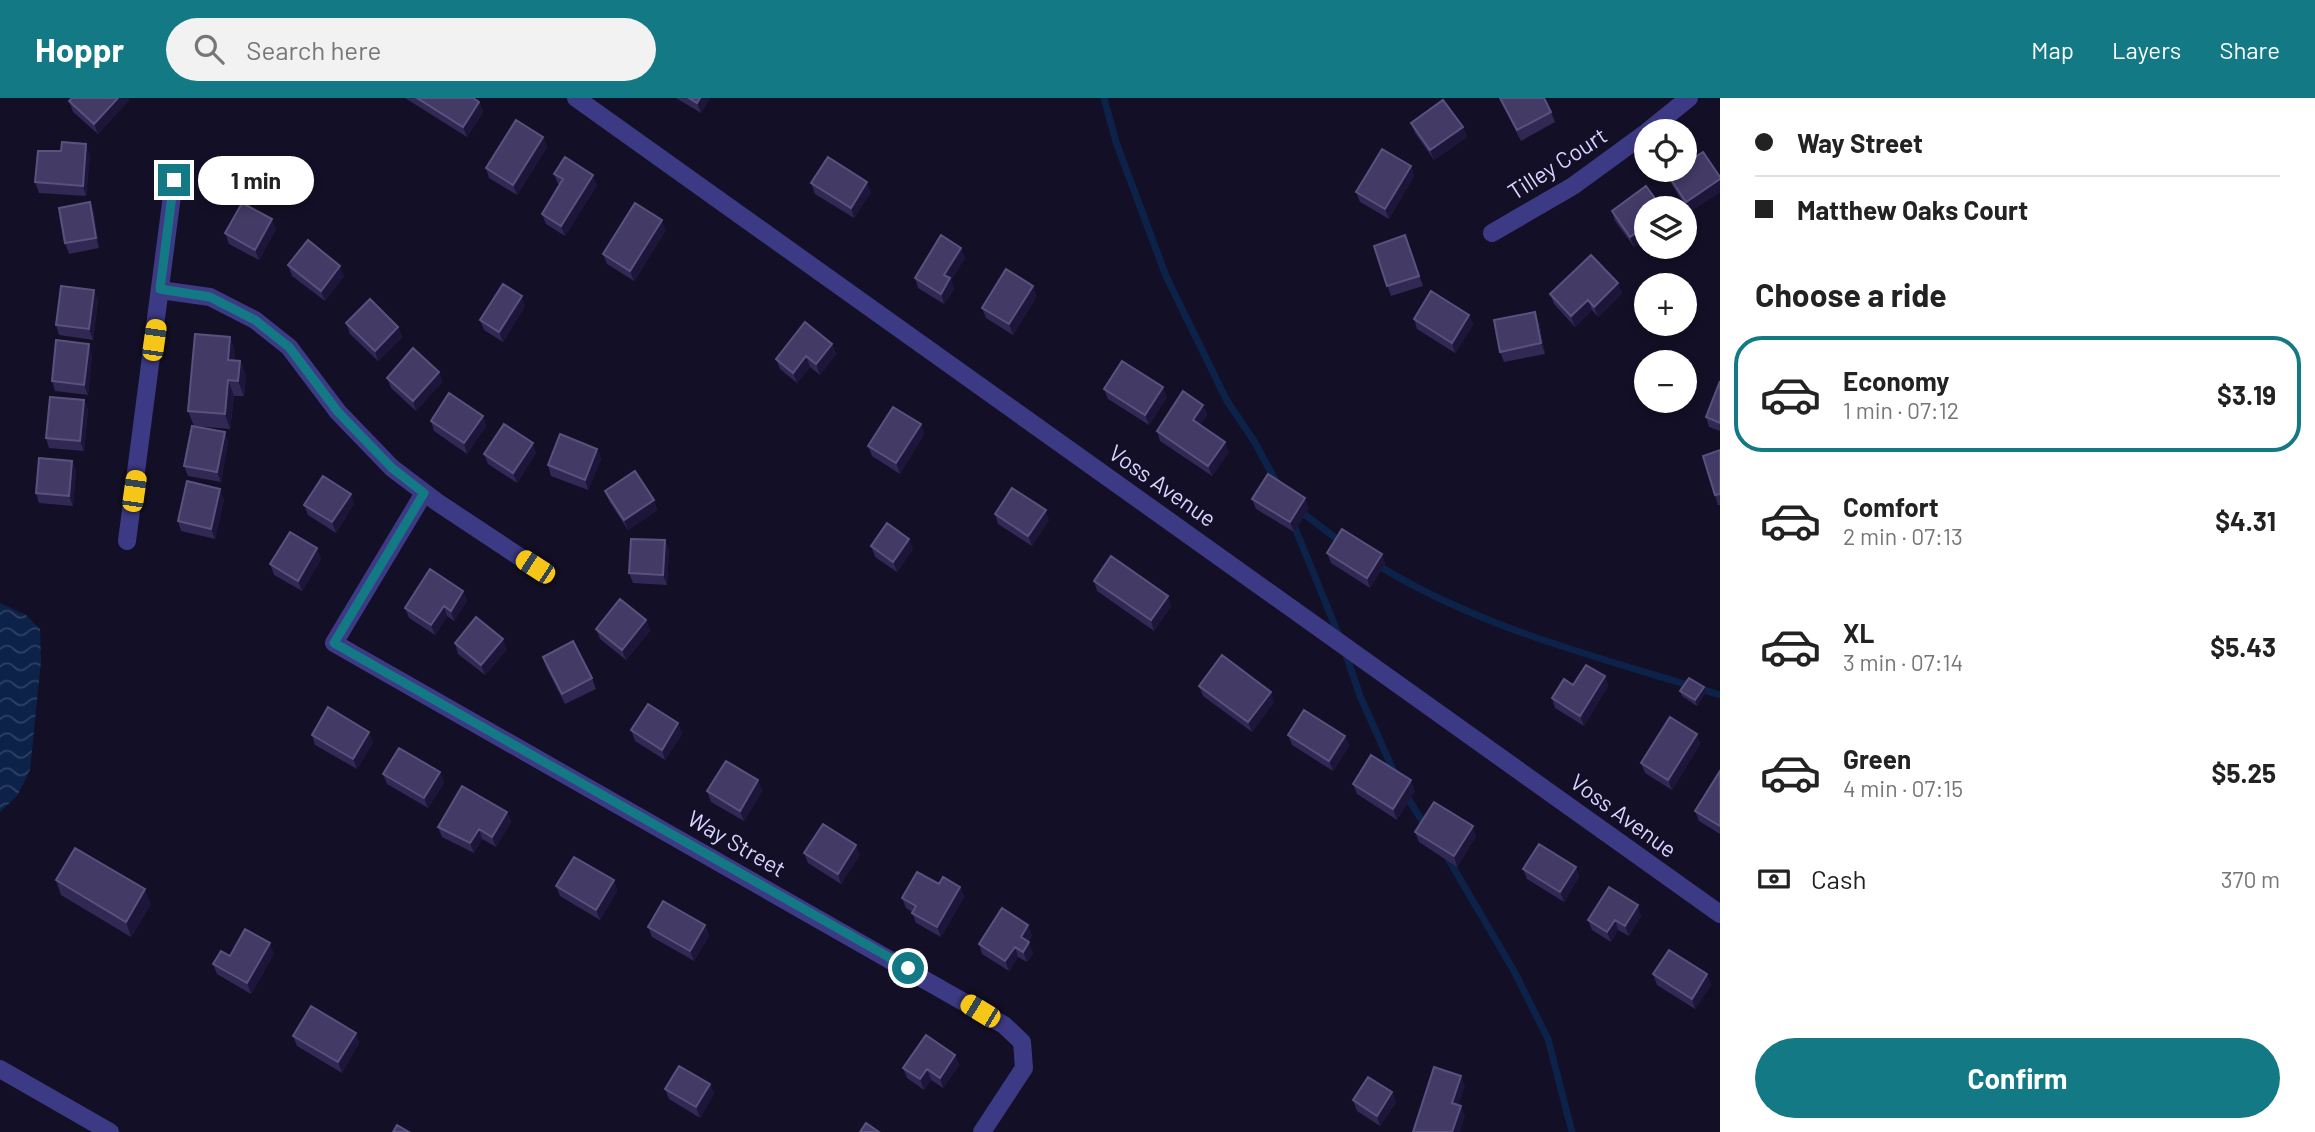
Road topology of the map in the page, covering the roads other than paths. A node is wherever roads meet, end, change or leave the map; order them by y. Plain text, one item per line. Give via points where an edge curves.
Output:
1 (576, 98) edge
2 (1689, 98) edge
3 (1663, 119) edge
4 (1634, 141) edge
5 (174, 180) dead end
6 (1492, 233) dead end
7 (160, 289) junction
8 (424, 493) junction
9 (127, 541) dead end
10 (535, 567) dead end
11 (1720, 914) edge
12 (0, 1069) edge
13 (110, 1132) edge
14 (982, 1132) edge

1 - 11 street, Voss Avenue
2 - 3 street, Tilley Court
4 - 6 street, Tilley Court via 1573,186
5 - 7 street
7 - 8 street via 210,297 255,320 289,347 338,412 392,468
7 - 9 street
8 - 10 street
8 - 14 street, Way Street via 334,643 1004,1025 1022,1042 1024,1068
12 - 13 street

